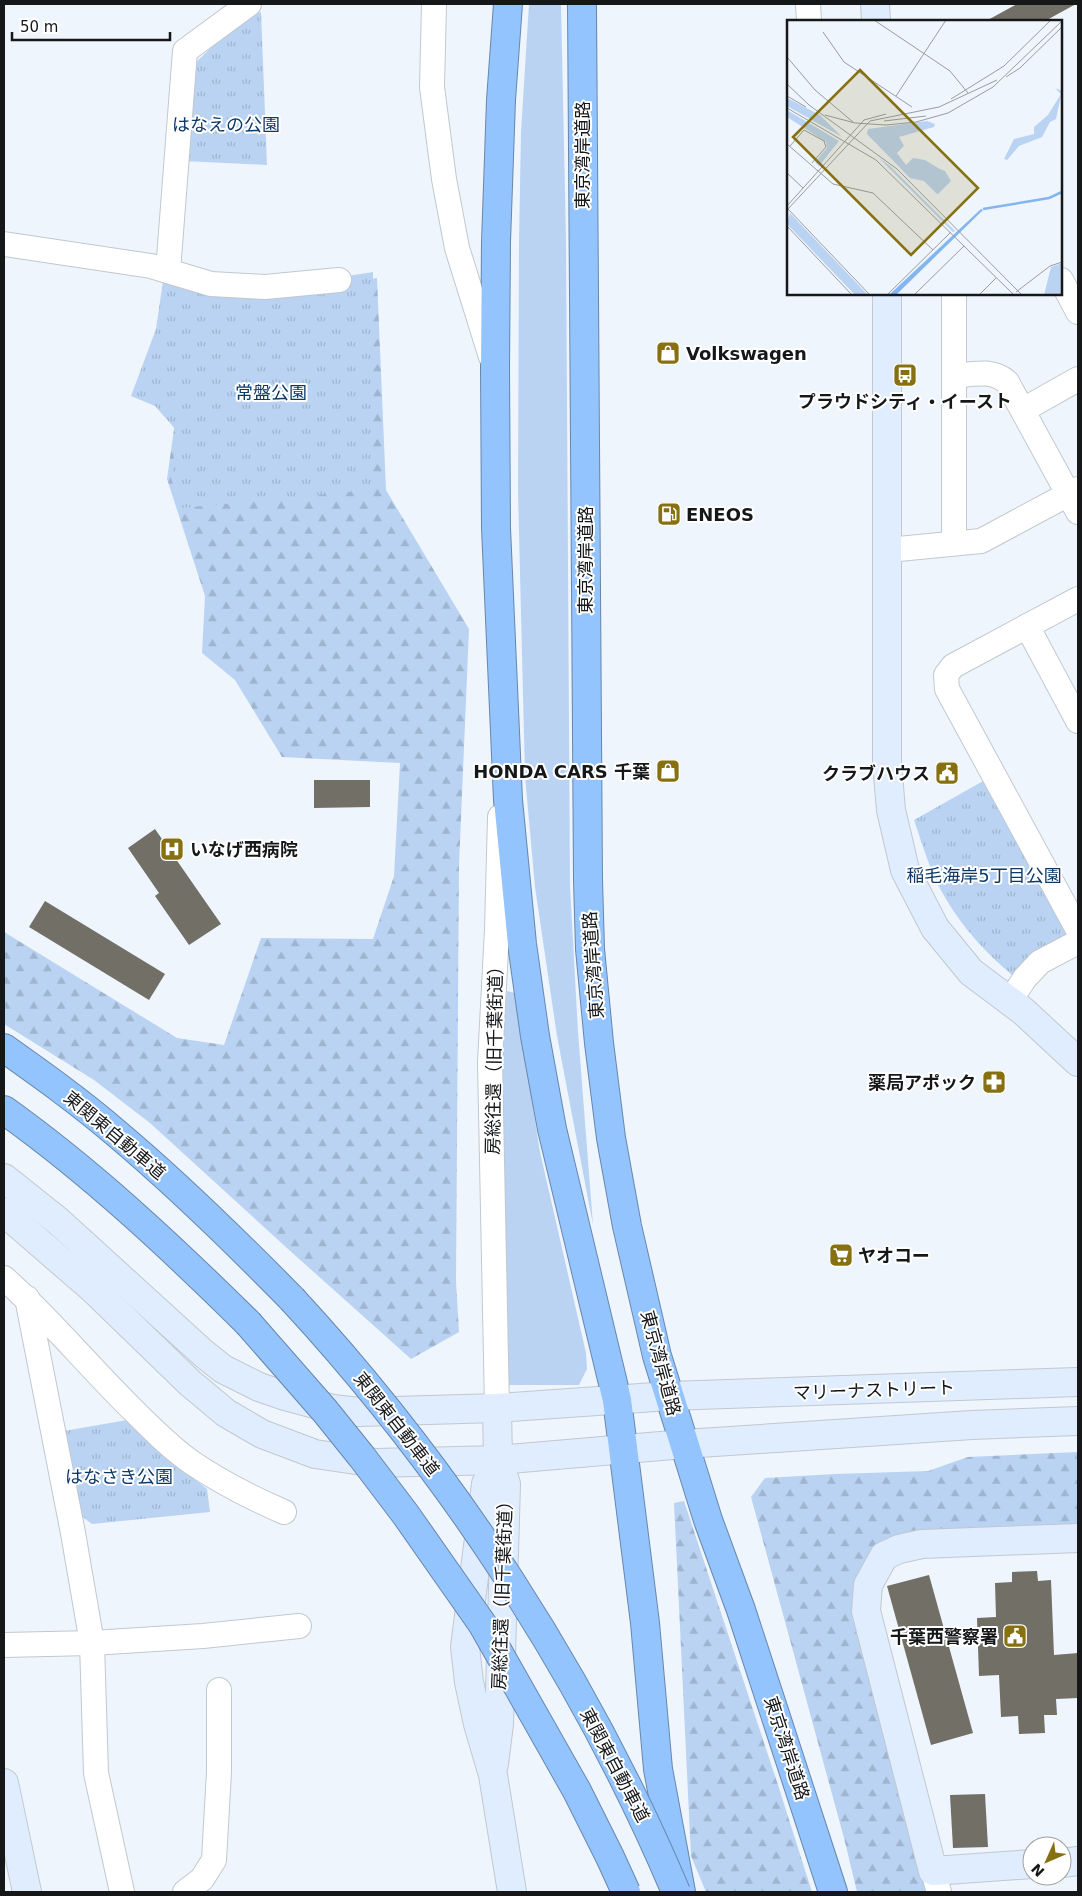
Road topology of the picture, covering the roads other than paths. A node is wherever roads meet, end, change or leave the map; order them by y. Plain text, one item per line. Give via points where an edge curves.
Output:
1 (249, 4) edge
2 (434, 4) edge
3 (508, 4) edge
4 (582, 4) edge
5 (808, 4) edge
6 (875, 4) edge
7 (809, 20) edge
8 (876, 20) edge
9 (4, 244) edge
10 (168, 271) junction
11 (339, 280) dead end
12 (1062, 282) edge
13 (887, 295) edge
14 (954, 295) edge
15 (1078, 312) edge
16 (495, 368) junction
17 (954, 376) junction
18 (1078, 380) edge
19 (1023, 410) junction
20 (1075, 498) edge
21 (954, 543) junction
22 (888, 550) junction
23 (1078, 599) edge
24 (1027, 626) junction
25 (503, 704) junction
26 (1078, 721) edge
27 (1078, 930) edge
28 (1078, 942) edge
29 (1010, 1001) junction
30 (4, 1048) edge
31 (1078, 1062) edge
32 (4, 1110) edge
33 (4, 1178) edge
34 (4, 1212) edge
35 (4, 1278) edge
36 (27, 1298) junction
37 (1078, 1382) edge
38 (669, 1396) junction
39 (617, 1400) junction
40 (496, 1408) junction
41 (1078, 1421) edge
42 (684, 1444) junction
43 (623, 1450) junction
44 (498, 1460) junction
45 (284, 1512) dead end
46 (1078, 1538) edge
47 (299, 1626) dead end
48 (92, 1643) junction
49 (4, 1645) edge
50 (218, 1690) dead end
51 (4, 1783) edge
52 (1022, 1866) edge
53 (936, 1882) edge
54 (27, 1892) edge
55 (122, 1892) edge
56 (185, 1892) edge
57 (512, 1892) edge
58 (626, 1892) edge
59 (676, 1892) edge
60 (681, 1892) edge
61 (833, 1892) edge

1 - 10 street via 185,51
2 - 16 street via 432,87 444,179 457,248
3 - 16 highway via 500,129
4 - 38 highway, 東京湾岸道路 via 590,949 600,1052 620,1192
5 - 7 street
6 - 8 street
9 - 10 street
10 - 11 street via 211,284 265,287
12 - 15 street
13 - 22 street
14 - 17 street
16 - 25 highway via 496,528
17 - 19 street via 988,373 1000,376
17 - 21 street
18 - 19 street
19 - 20 street
20 - 21 street via 982,541
21 - 22 street
22 - 29 street via 887,763 891,810 905,870 935,928 971,972
23 - 24 street
24 - 26 street
24 - 27 street via 953,666 946,675 948,689
25 - 39 highway via 513,853 535,1036 552,1129
25 - 40 street, 房総往還（旧千葉街道） via 490,1062
28 - 29 street via 1040,962
29 - 31 street
30 - 59 highway, 東関東自動車道, bridge via 114,1131 186,1194 292,1299 402,1426 476,1528 556,1656 630,1790
32 - 58 highway, bridge via 82,1170 142,1222 248,1322 362,1457 428,1545 482,1625 577,1791
33 - 40 street, マリーナストリート via 58,1221 203,1353 243,1380 285,1396 333,1409 359,1412
34 - 44 street via 93,1289 208,1399 262,1434 315,1454 376,1463
35 - 36 street
36 - 45 street via 103,1380 189,1461 253,1499
36 - 48 street
37 - 38 street, マリーナストリート
38 - 39 street, マリーナストリート
38 - 42 highway, 東京湾岸道路
39 - 40 street, マリーナストリート
39 - 43 highway
40 - 44 street, 房総往還（旧千葉街道）
41 - 42 street
42 - 43 street
42 - 61 highway, 東京湾岸道路 via 742,1610
43 - 44 street
43 - 60 highway via 645,1623 658,1769
44 - 57 street, 房総往還（旧千葉街道） via 506,1484 499,1724 493,1775
46 - 53 street via 922,1544 884,1556 868,1585 866,1611
47 - 48 street
48 - 49 street
48 - 55 street via 96,1773
50 - 56 street via 219,1772 214,1860 202,1879
51 - 54 street
52 - 53 street

